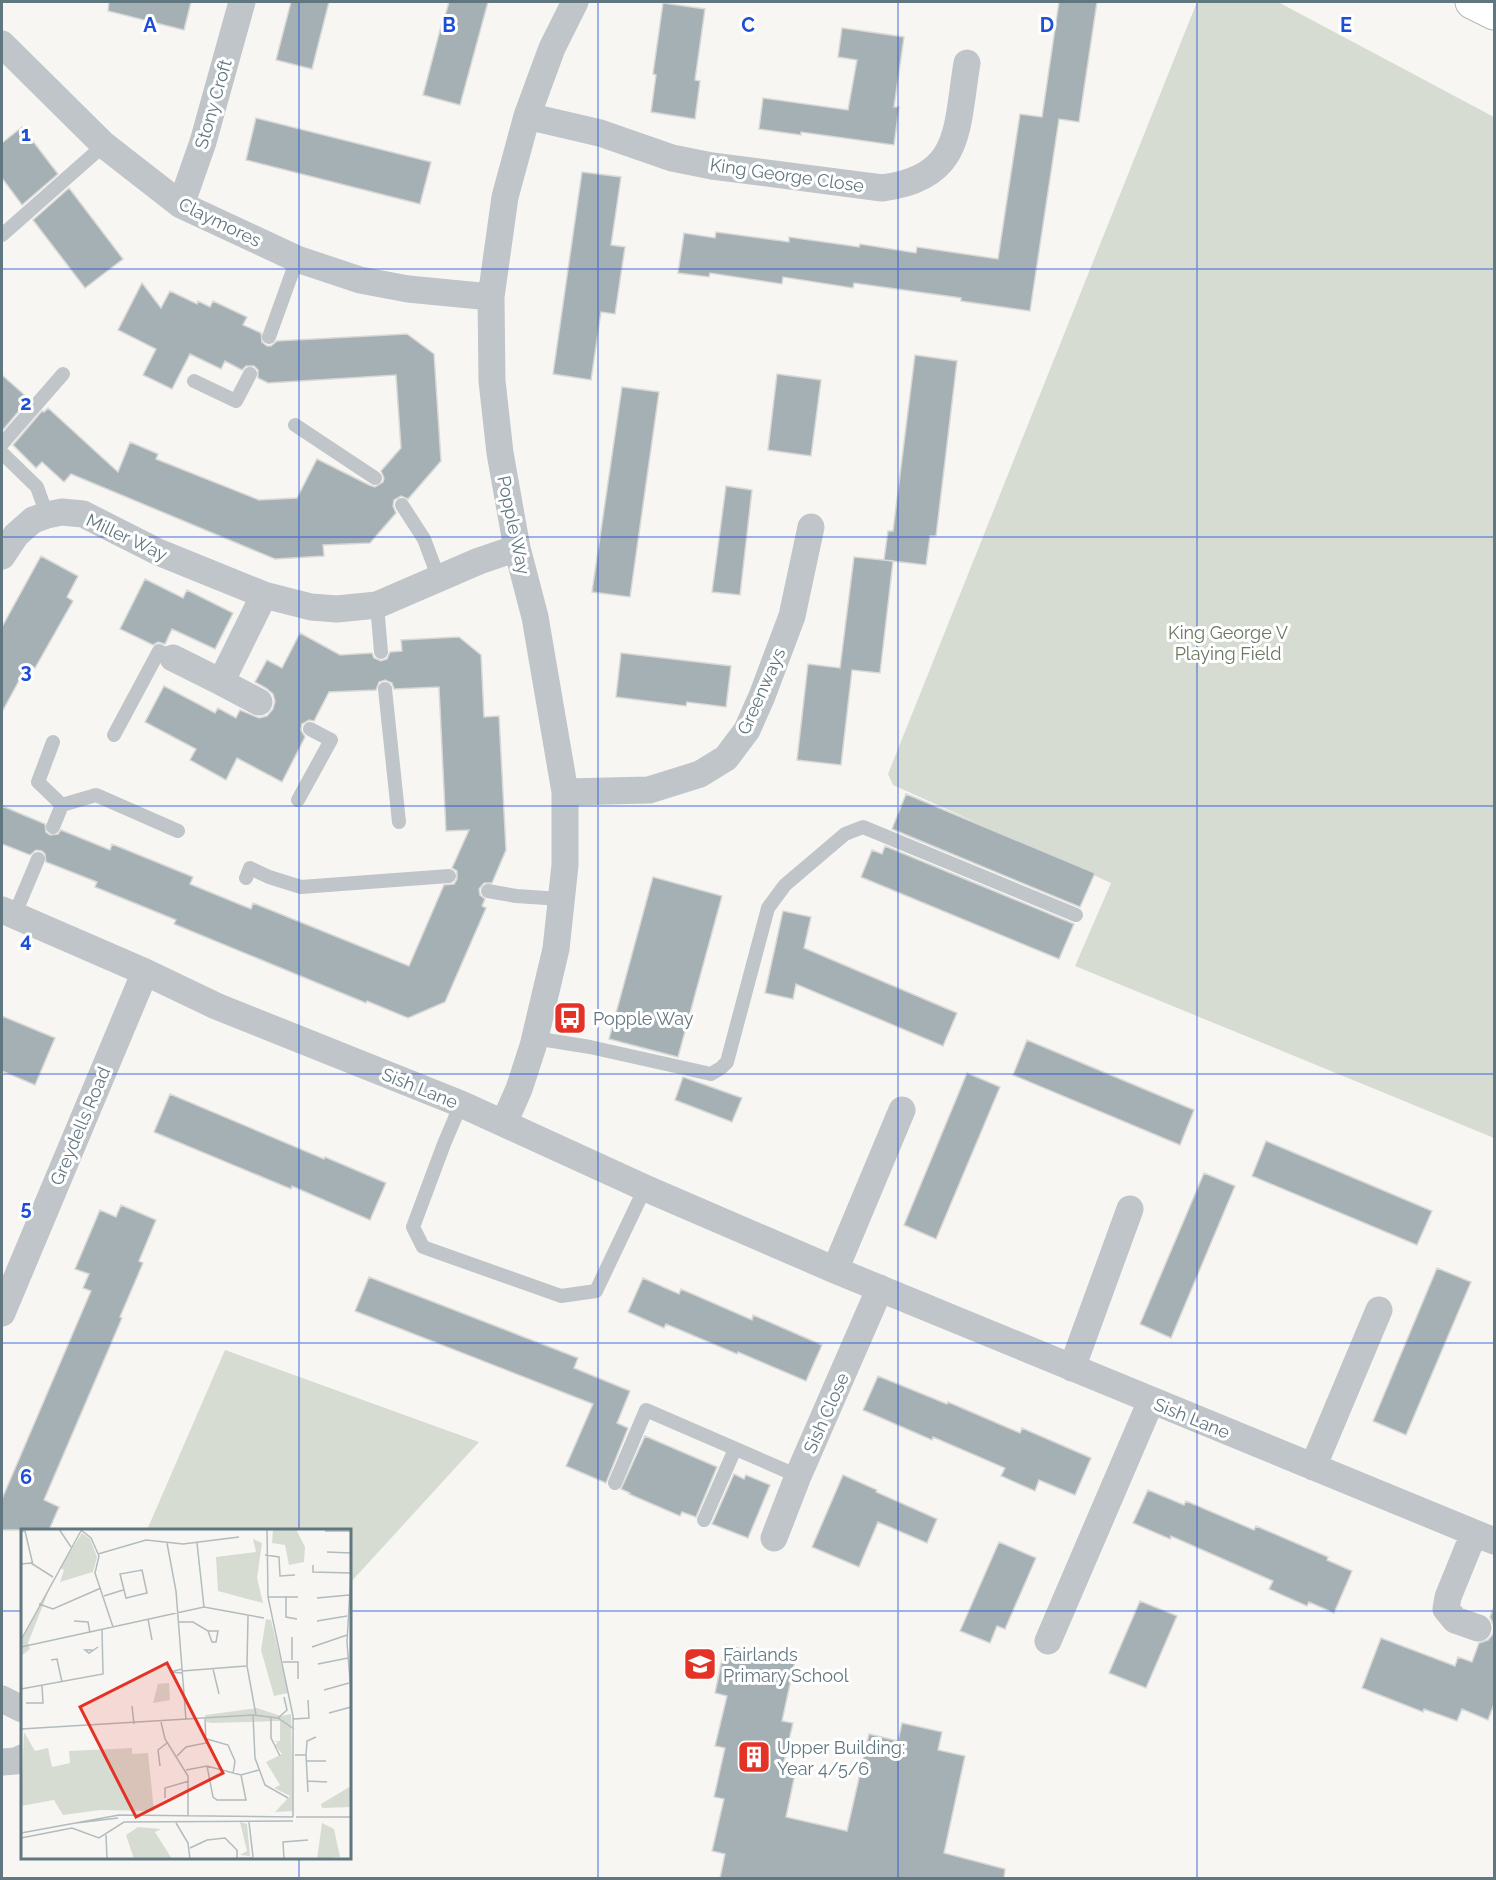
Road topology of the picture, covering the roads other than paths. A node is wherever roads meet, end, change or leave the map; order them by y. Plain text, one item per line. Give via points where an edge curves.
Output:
1 (242, 2) edge
2 (575, 2) edge
3 (1472, 2) edge
4 (1494, 13) edge
5 (2, 44) edge
6 (967, 63) dead end
7 (527, 116) junction
8 (105, 145) junction
9 (181, 205) junction
10 (2, 235) edge
11 (297, 259) junction
12 (491, 297) junction
13 (269, 337) dead end
14 (63, 374) dead end
15 (250, 374) dead end
16 (194, 381) dead end
17 (295, 425) dead end
18 (2, 444) edge
19 (2, 453) edge
20 (375, 478) dead end
21 (402, 506) dead end
22 (47, 515) junction
23 (811, 528) dead end
24 (517, 548) junction
25 (2, 556) edge
26 (439, 579) junction
27 (264, 595) junction
28 (377, 605) junction
29 (381, 652) dead end
30 (173, 658) joint
31 (221, 682) junction
32 (385, 689) dead end
33 (267, 706) dead end
34 (310, 729) dead end
35 (114, 735) dead end
36 (52, 742) dead end
37 (565, 792) junction
38 (298, 800) dead end
39 (62, 805) junction
40 (399, 822) dead end
41 (53, 827) dead end
42 (178, 831) dead end
43 (38, 859) dead end
44 (448, 876) dead end
45 (246, 878) dead end
46 (488, 891) dead end
47 (561, 899) junction
48 (8, 913) edge
49 (1076, 915) dead end
50 (145, 972) junction
51 (534, 1038) junction
52 (461, 1104) junction
53 (902, 1110) dead end
54 (504, 1124) junction
55 (645, 1188) junction
56 (1130, 1209) dead end
57 (836, 1270) junction
58 (880, 1288) junction
59 (1379, 1310) dead end
60 (2, 1313) edge
61 (1072, 1368) junction
62 (1150, 1401) junction
63 (735, 1449) junction
64 (1313, 1467) junction
65 (798, 1476) junction
66 (615, 1483) dead end
67 (704, 1520) dead end
68 (1484, 1537) edge
69 (774, 1538) dead end
70 (1478, 1628) dead end
71 (1048, 1641) dead end
72 (2, 1699) edge
73 (21, 1708) edge
74 (21, 1758) edge
75 (2, 1762) edge

1 - 9 street, Stony Croft
2 - 7 street, Popple Way via 552,48
3 - 4 main road
5 - 8 street, Claymores
6 - 7 street, King George Close via 954,141 945,159 919,180 900,186 882,188 702,164
7 - 12 street, Popple Way via 505,197
8 - 9 street, Claymores
8 - 10 lane
9 - 11 street, Claymores
11 - 12 street, Claymores via 360,280
11 - 13 lane
12 - 24 street, Popple Way via 492,381
14 - 18 lane
15 - 16 lane via 236,400
17 - 20 lane
19 - 22 lane via 37,487
21 - 26 lane via 424,538
22 - 25 street, Miller Way via 33,520 16,535
22 - 27 street, Miller Way via 83,514 158,552
23 - 37 street, Greenways via 788,626 747,730 726,758 700,774 649,790
24 - 26 street, Miller Way
24 - 37 street, Popple Way via 536,617
26 - 28 street, Miller Way
27 - 28 street, Miller Way via 311,607
27 - 31 street
28 - 29 lane
30 - 31 street
30 - 35 lane via 159,651
31 - 33 street
32 - 40 lane
34 - 38 lane via 331,740
36 - 39 lane via 38,782
37 - 47 street, Popple Way
39 - 41 lane
39 - 42 lane via 96,795
43 - 48 lane
44 - 45 lane via 301,887 250,868
46 - 47 lane
47 - 51 street, Popple Way via 556,949
48 - 50 street, Sish Lane
49 - 51 lane via 863,827 844,834 785,885 768,908 727,1062 721,1068 711,1074
50 - 52 street, Sish Lane via 216,1006
50 - 60 street, Greydells Road
51 - 54 street, Popple Way
52 - 54 street, Sish Lane
52 - 55 lane via 413,1227 423,1247 561,1296 596,1291
53 - 57 street
54 - 55 street, Sish Lane
55 - 57 street, Sish Lane
56 - 61 street
57 - 58 street, Sish Lane
58 - 61 street, Sish Lane
58 - 65 street, Sish Close
59 - 64 street
61 - 62 street, Sish Lane
62 - 64 street, Sish Lane
62 - 71 street
63 - 65 lane
63 - 66 lane via 646,1410
63 - 67 lane
64 - 68 street, Sish Lane
65 - 69 street, Sish Close
68 - 70 street, Sish Lane via 1448,1597 1446,1609 1455,1620
72 - 73 street
74 - 75 street

